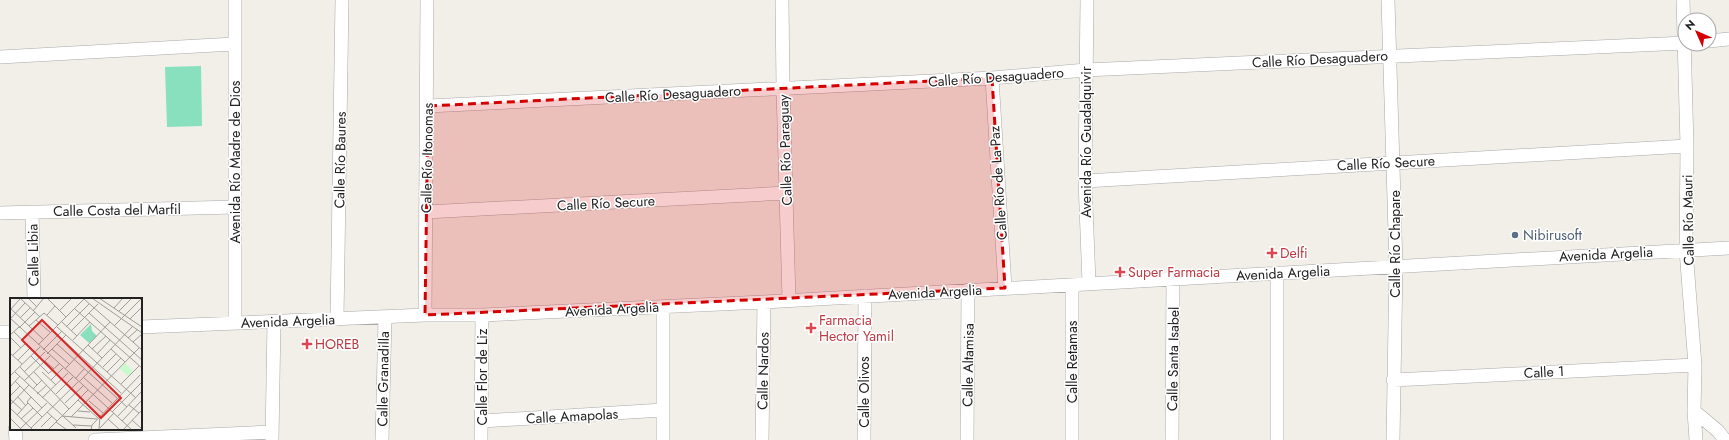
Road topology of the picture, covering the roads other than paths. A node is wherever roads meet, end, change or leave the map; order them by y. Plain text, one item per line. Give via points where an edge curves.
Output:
1 (235, 0) edge
2 (342, 0) edge
3 (427, 0) edge
4 (782, 0) edge
5 (1086, 0) edge
6 (1388, 0) edge
7 (1684, 0) edge
8 (1684, 12) edge
9 (1729, 39) edge
10 (1717, 40) edge
11 (1677, 43) edge
12 (234, 44) junction
13 (1685, 52) edge
14 (1391, 56) junction
15 (0, 57) edge
16 (1086, 70) junction
17 (992, 78) junction
18 (783, 88) junction
19 (428, 106) junction
20 (1687, 146) junction
21 (1394, 162) junction
22 (1086, 181) junction
23 (786, 194) junction
24 (235, 207) junction
25 (32, 212) junction
26 (426, 212) junction
27 (0, 213) edge
28 (1729, 248) edge
29 (1686, 250) junction
30 (1396, 266) junction
31 (1277, 273) junction
32 (1174, 278) junction
33 (1089, 283) junction
34 (1072, 285) junction
35 (1005, 288) junction
36 (968, 290) junction
37 (865, 296) junction
38 (34, 298) edge
39 (789, 300) junction
40 (764, 302) junction
41 (663, 307) junction
42 (425, 315) junction
43 (482, 315) junction
44 (385, 318) junction
45 (337, 319) junction
46 (274, 322) junction
47 (235, 324) junction
48 (142, 327) edge
49 (1694, 365) junction
50 (1393, 380) junction
51 (663, 410) junction
52 (1694, 411) junction
53 (482, 421) junction
54 (15, 430) edge
55 (272, 436) edge
56 (169, 439) edge
57 (16, 440) edge
58 (95, 440) edge
59 (382, 440) edge
60 (481, 440) edge
61 (663, 440) edge
62 (762, 440) edge
63 (864, 440) edge
64 (968, 440) edge
65 (1072, 440) edge
66 (1172, 440) edge
67 (1278, 440) edge
68 (1393, 440) edge
69 (1696, 440) edge
70 (1725, 440) edge

1 - 12 street, Avenida Río Madre de Dios
2 - 45 street, Calle Río Baures
3 - 19 street, Calle Río Itonomas
4 - 18 street, Calle Río Paraguay
5 - 16 street, Avenida Río Guadalquivir
6 - 14 street, Calle Río Chapare
7 - 8 street, Calle Río Mauri
9 - 10 street
11 - 14 street, Calle Río Desaguadero
12 - 15 street
12 - 24 street, Avenida Río Madre de Dios
13 - 20 street, Calle Río Mauri
14 - 16 street, Calle Río Desaguadero
14 - 21 street, Calle Río Chapare
16 - 17 street, Calle Río Desaguadero
16 - 22 street, Avenida Río Guadalquivir
17 - 18 street, Calle Río Desaguadero
17 - 35 street, Calle Río de La Paz
18 - 19 street, Calle Río Desaguadero
18 - 23 street, Calle Río Paraguay
19 - 26 street, Calle Río Itonomas
20 - 21 street, Calle Río Secure
20 - 29 street, Calle Río Mauri
21 - 22 street, Calle Río Secure
21 - 30 street, Calle Río Chapare
22 - 33 street, Avenida Río Guadalquivir
23 - 26 street, Calle Río Secure
23 - 39 street, Calle Río Paraguay
24 - 25 street, Calle Costa del Marfil
24 - 47 street, Avenida Río Madre de Dios
25 - 27 street, Calle Costa del Marfil
25 - 38 street, Calle Libia
26 - 42 street, Calle Río Itonomas
28 - 29 street, Avenida Argelia
29 - 30 street, Avenida Argelia
29 - 49 street, Calle Río Mauri
30 - 31 street, Avenida Argelia
30 - 50 street, Calle Río Chapare
31 - 32 street, Avenida Argelia
31 - 67 street
32 - 33 street, Avenida Argelia
32 - 66 street, Calle Santa Isabel
33 - 34 street, Avenida Argelia
34 - 35 street, Avenida Argelia
34 - 65 street, Calle Retamas
35 - 36 street, Avenida Argelia
36 - 37 street, Avenida Argelia
36 - 64 street, Calle Altamisa
37 - 39 street, Avenida Argelia
37 - 63 street, Calle Olivos
39 - 40 street, Avenida Argelia
40 - 41 street, Avenida Argelia
40 - 62 street, Calle Nardos
41 - 43 street, Avenida Argelia
41 - 51 street
42 - 43 street, Avenida Argelia
42 - 44 street, Avenida Argelia
43 - 53 street, Calle Flor de Liz
44 - 45 street, Avenida Argelia
44 - 59 street, Calle Granadilla
45 - 46 street, Avenida Argelia
46 - 47 street, Avenida Argelia
46 - 55 street
47 - 48 street, Avenida Argelia
49 - 50 street, Calle 1
49 - 52 street, Calle Río Mauri
50 - 68 street, Calle Río Chapare
51 - 53 street, Calle Amapolas
51 - 61 street
52 - 69 street, Calle Río Mauri
52 - 70 street
53 - 60 street, Calle Flor de Liz
54 - 57 street
55 - 56 street
56 - 58 street

